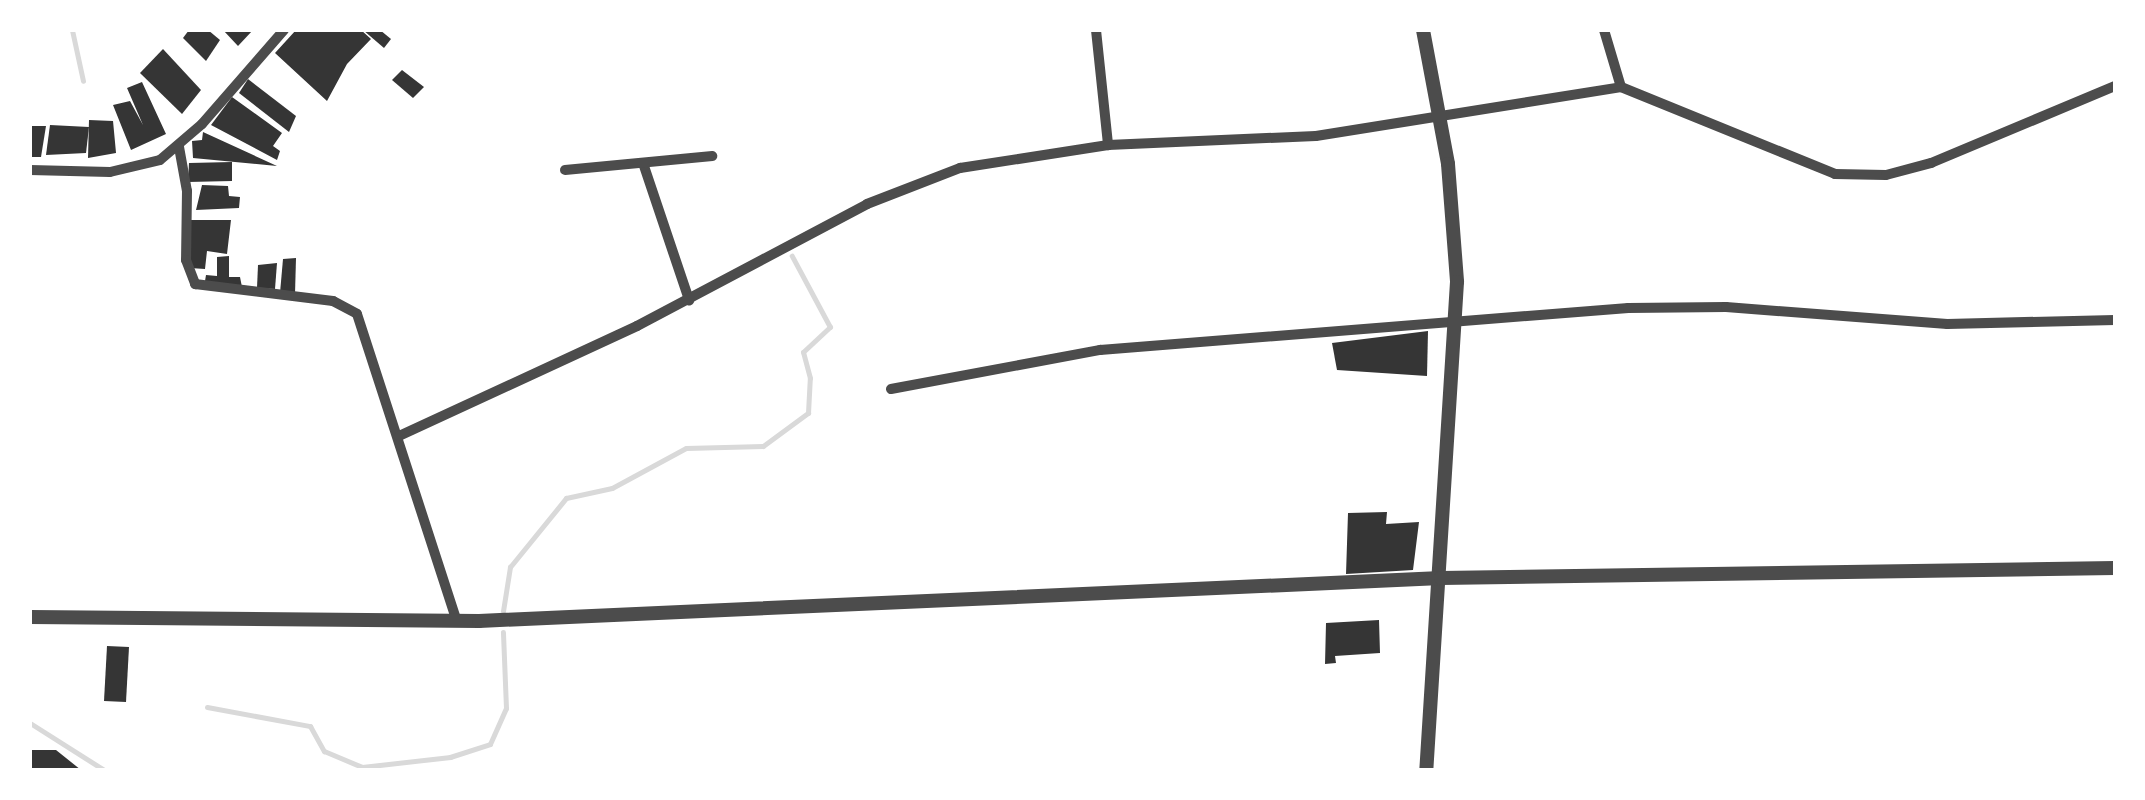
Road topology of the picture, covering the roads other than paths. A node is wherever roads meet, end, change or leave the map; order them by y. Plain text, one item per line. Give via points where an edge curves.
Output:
1 (284, 30) edge
2 (1096, 30) edge
3 (1423, 30) edge
4 (1604, 30) edge
5 (2115, 86) edge
6 (1621, 87) junction
7 (1440, 113) junction
8 (1108, 145) junction
9 (179, 147) junction
10 (712, 156) dead end
11 (643, 163) junction
12 (30, 170) edge
13 (564, 170) dead end
14 (689, 300) junction
15 (1458, 318) junction
16 (2115, 320) edge
17 (891, 388) dead end
18 (399, 436) junction
19 (2115, 568) edge
20 (1442, 578) junction
21 (30, 616) edge
22 (458, 621) junction
23 (1426, 770) edge

1 - 9 street
2 - 8 street
3 - 7 street
4 - 6 street
5 - 6 street via 1931,163 1860,176 1835,174
6 - 7 street
7 - 8 street via 1278,140
7 - 15 street via 1454,212
8 - 14 street via 1014,157 918,182
9 - 12 street via 134,169
9 - 18 street via 190,278 202,288 346,306 364,327
10 - 11 street
11 - 13 street
11 - 14 street
14 - 18 street
15 - 16 street via 1696,306 1946,324
15 - 17 street via 1100,350
15 - 20 street
18 - 22 street
19 - 20 street
20 - 22 street
20 - 23 street
21 - 22 street

